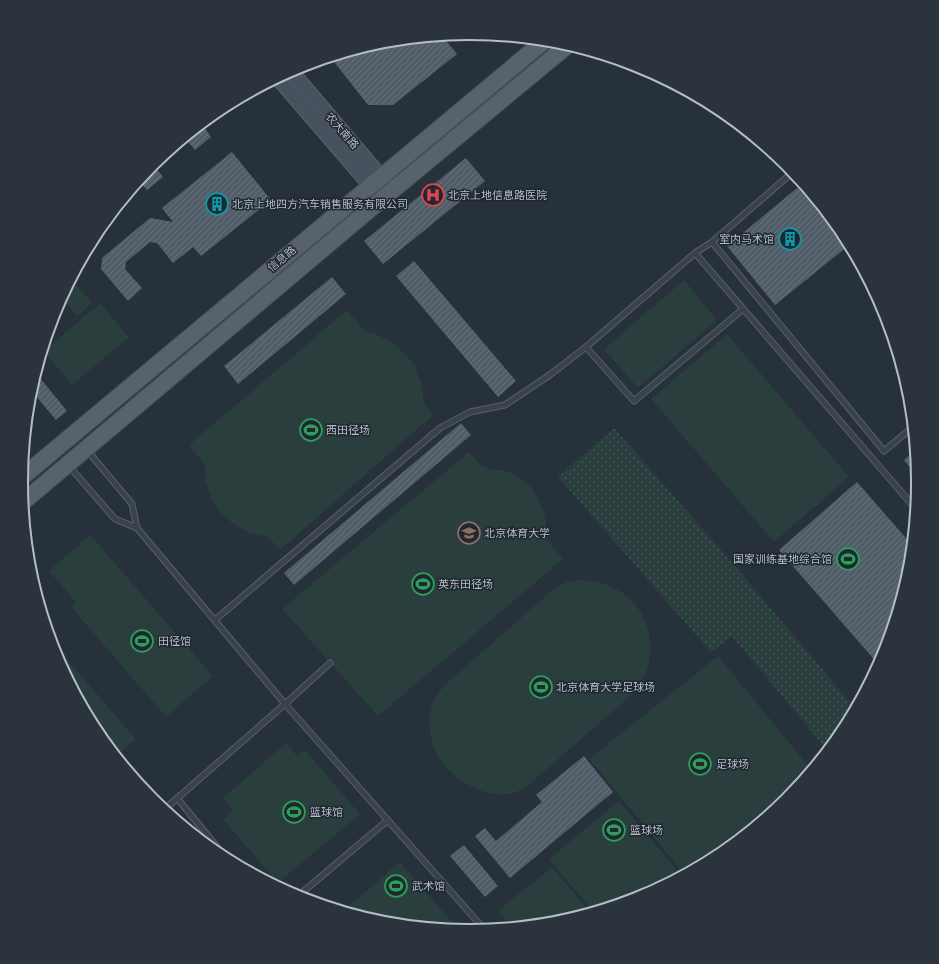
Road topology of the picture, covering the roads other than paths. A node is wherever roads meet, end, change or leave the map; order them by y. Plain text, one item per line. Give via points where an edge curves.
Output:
1 (538, 46) edge
2 (562, 51) edge
3 (295, 77) edge
4 (282, 82) edge
5 (788, 176) edge
6 (376, 181) junction
7 (387, 194) junction
8 (712, 242) junction
9 (695, 253) junction
10 (743, 309) junction
11 (586, 347) junction
12 (908, 431) edge
13 (86, 449) junction
14 (68, 464) junction
15 (28, 472) edge
16 (29, 497) edge
17 (910, 503) edge
18 (136, 528) junction
19 (215, 620) junction
20 (330, 662) dead end
21 (285, 704) junction
22 (177, 798) junction
23 (169, 805) edge
24 (388, 820) junction
25 (211, 839) edge
26 (304, 891) edge
27 (479, 924) edge

1 - 6 main road, 信息路
2 - 7 main road, 信息路
3 - 6 main road, 农大南路
4 - 6 main road, 农大南路
5 - 8 lane
6 - 7 main road
6 - 15 main road, 信息路
7 - 13 main road, 信息路
8 - 9 lane
8 - 12 lane via 884,451
9 - 10 lane
9 - 11 lane
10 - 11 lane via 634,401
10 - 17 lane
11 - 19 lane via 505,405 470,412 440,428
13 - 14 main road, 信息路
13 - 18 lane via 132,504
14 - 16 main road, 信息路
14 - 18 lane via 115,519
18 - 19 lane
19 - 21 lane
20 - 21 lane
21 - 22 lane
21 - 24 lane
22 - 23 lane
22 - 25 lane
24 - 26 lane
24 - 27 lane

